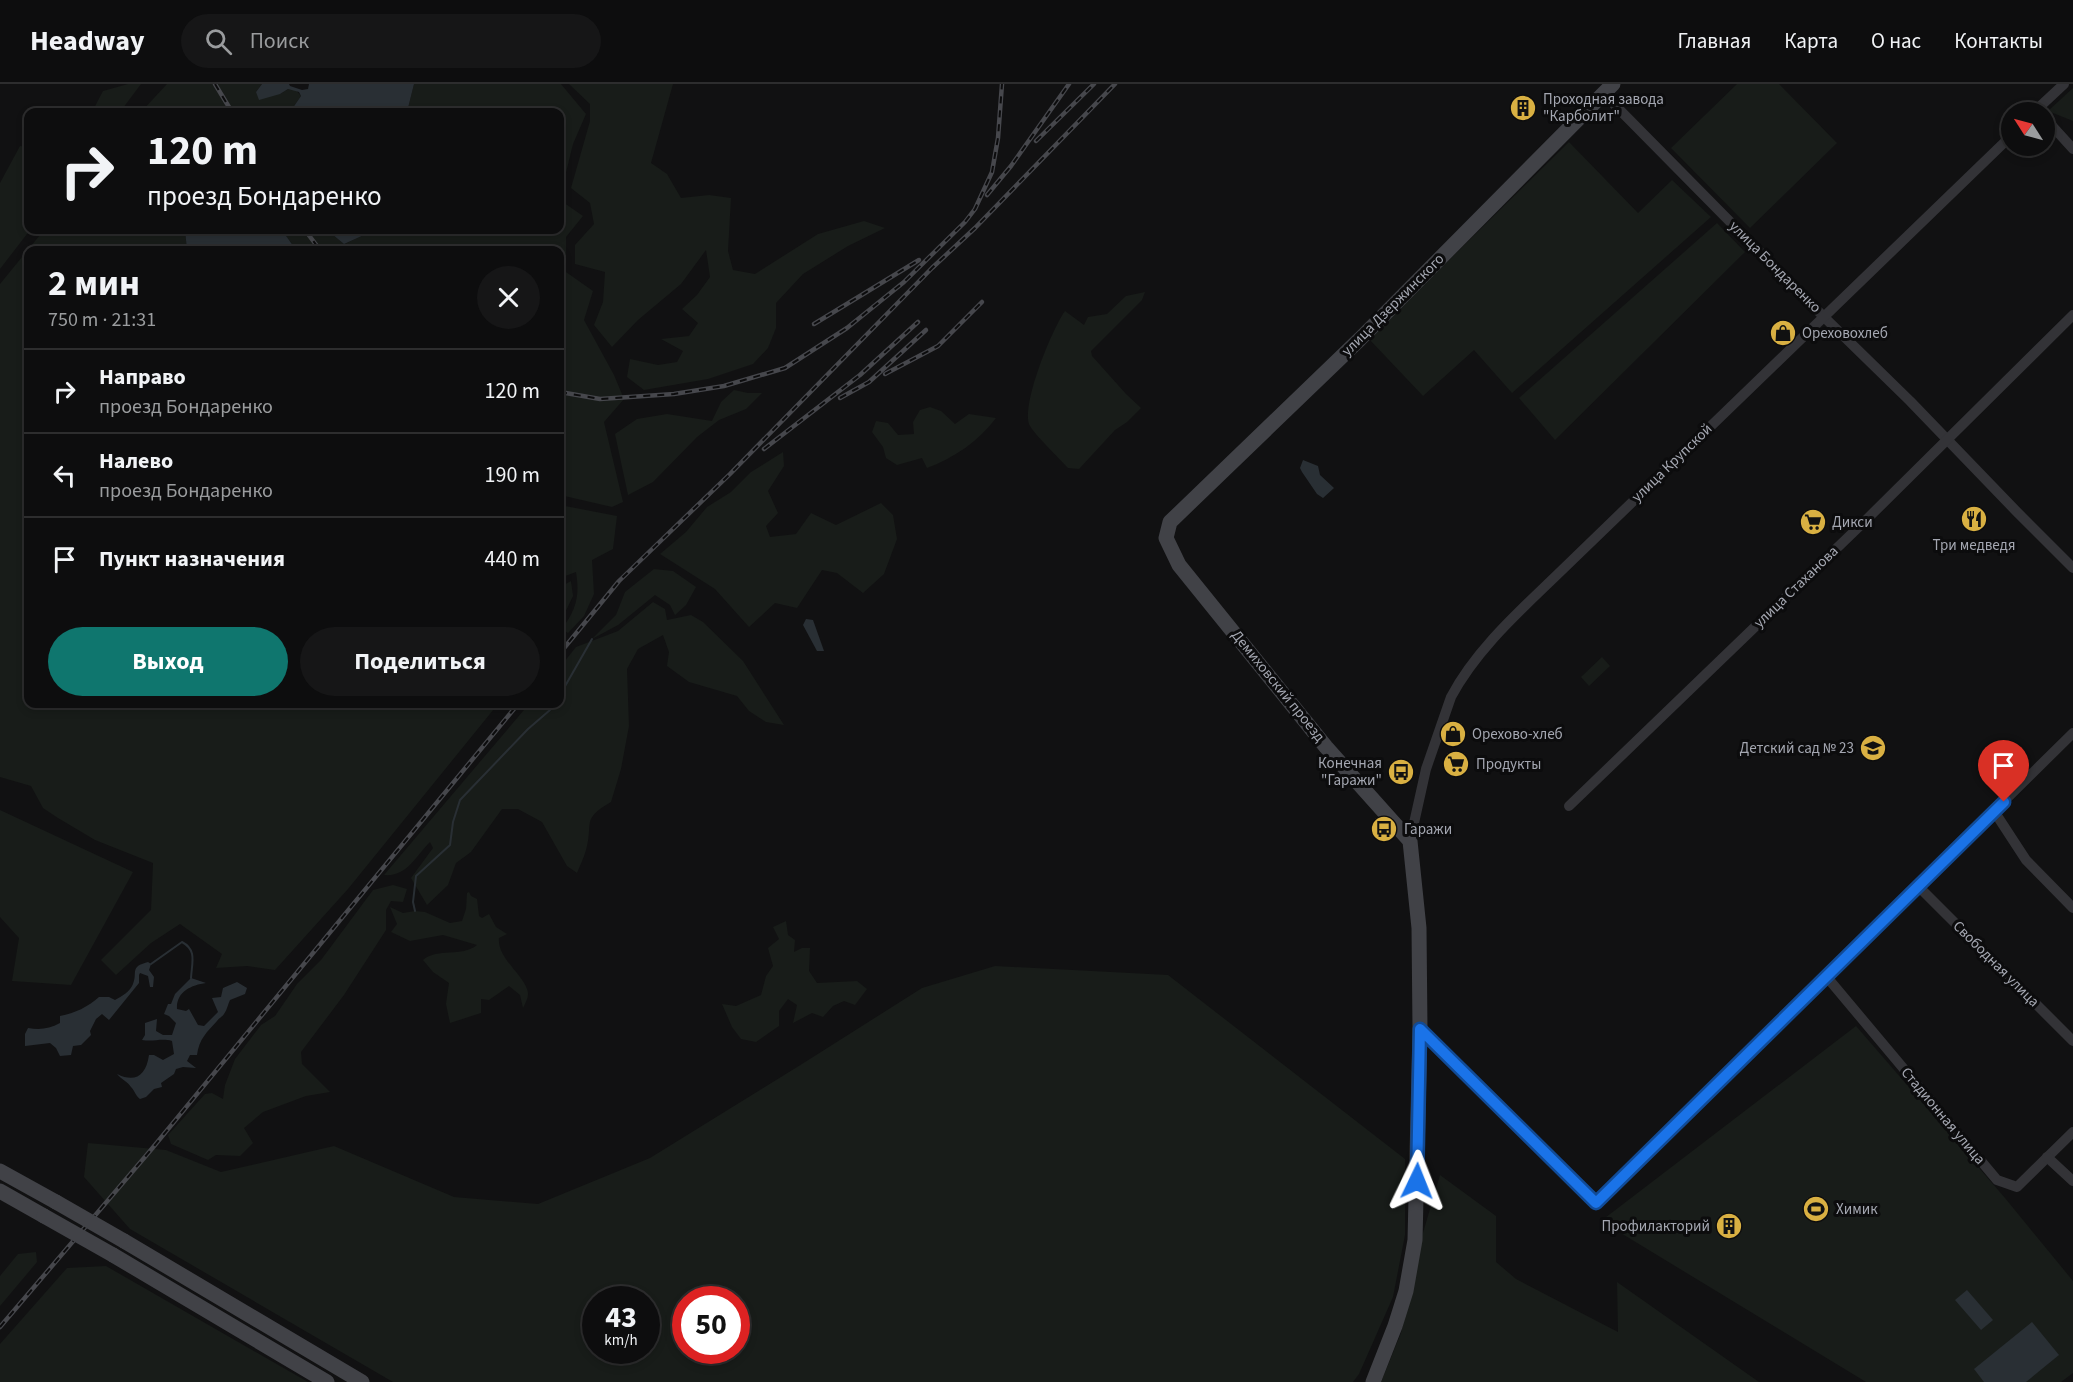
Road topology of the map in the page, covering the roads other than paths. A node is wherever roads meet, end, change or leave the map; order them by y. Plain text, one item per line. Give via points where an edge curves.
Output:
1 (2064, 84) edge
2 (1608, 89) edge
3 (2048, 102) edge
4 (2055, 130) edge
5 (2001, 146) edge
6 (2073, 149) edge
7 (2073, 315) edge
8 (1824, 317) junction
9 (1947, 439) junction
10 (1170, 522) joint
11 (2073, 568) edge
12 (2073, 734) edge
13 (1569, 806) dead end
14 (1994, 811) junction
15 (1410, 841) junction
16 (1918, 886) junction
17 (2073, 908) edge
18 (1826, 976) junction
19 (1420, 1029) junction
20 (2073, 1041) edge
21 (2073, 1132) edge
22 (2047, 1157) junction
23 (0, 1171) edge
24 (2073, 1181) edge
25 (0, 1191) edge
26 (327, 1382) edge
27 (362, 1382) edge
28 (1373, 1382) edge

1 - 3 street
2 - 8 street, улица Бондаренко
2 - 10 main road, улица Дзержинского via 1360,339
4 - 6 street
5 - 8 street, улица Крупской
7 - 9 street, улица Стаханова
8 - 9 street, улица Бондаренко
8 - 15 street, улица Крупской via 1491,640 1457,686 1447,708 1426,769
9 - 11 street, улица Бондаренко
9 - 13 street, улица Стаханова
10 - 15 main road, Демиховский проезд via 1166,538 1179,565 1326,747
12 - 14 street
14 - 16 street
14 - 17 street via 2026,860
15 - 19 main road via 1419,928
16 - 18 street
16 - 20 street, Свободная улица
18 - 19 street via 1596,1203
18 - 22 street, Стадионная улица via 1997,1180 2017,1187
19 - 28 main road via 1415,1240 1406,1291
21 - 22 street
22 - 24 street
23 - 27 main road, bridge
25 - 26 main road, bridge

